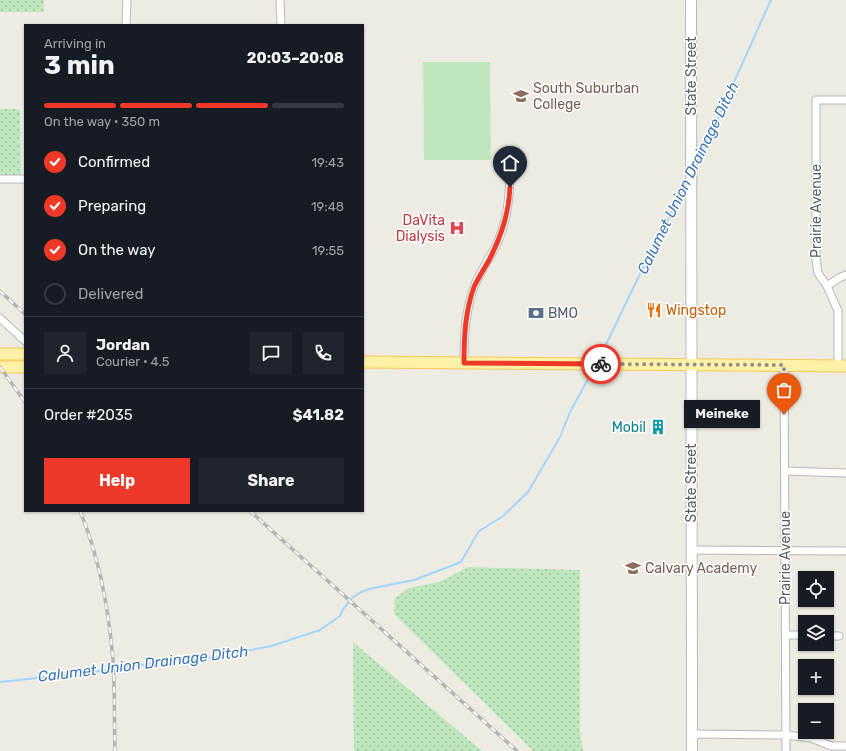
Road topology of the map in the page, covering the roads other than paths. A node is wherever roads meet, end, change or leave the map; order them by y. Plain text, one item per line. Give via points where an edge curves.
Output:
1 (127, 0) edge
2 (280, 0) edge
3 (691, 0) edge
4 (126, 24) edge
5 (281, 24) edge
6 (846, 100) edge
7 (510, 178) dead end
8 (0, 179) edge
9 (24, 179) edge
10 (846, 275) edge
11 (826, 286) junction
12 (0, 318) edge
13 (24, 340) edge
14 (0, 354) edge
15 (24, 354) edge
16 (364, 362) edge
17 (464, 363) junction
18 (691, 364) junction
19 (784, 365) junction
20 (842, 366) edge
21 (0, 367) edge
22 (24, 367) edge
23 (785, 471) junction
24 (846, 473) edge
25 (692, 550) junction
26 (785, 550) junction
27 (846, 551) edge
28 (786, 635) junction
29 (798, 635) edge
30 (834, 636) edge
31 (839, 636) dead end
32 (692, 734) junction
33 (786, 735) junction
34 (846, 746) edge
35 (692, 751) edge
36 (786, 751) edge

1 - 4 street
2 - 5 street
3 - 18 street, State Street
6 - 11 street, Prairie Avenue via 816,100 816,259 818,273
7 - 17 street via 506,220 474,287 464,335
8 - 9 street
10 - 11 street
11 - 20 street, Prairie Avenue via 838,311
12 - 13 street
14 - 15 main road
16 - 17 main road
17 - 18 main road
18 - 19 main road
18 - 25 street, State Street
19 - 20 main road
19 - 23 street, Prairie Avenue
21 - 22 main road
23 - 24 street
23 - 26 street, Prairie Avenue
25 - 26 street
25 - 32 street, State Street
26 - 27 street
26 - 28 street, Prairie Avenue
28 - 29 street
28 - 33 street, Prairie Avenue
30 - 31 street
32 - 33 street
32 - 35 street, State Street
33 - 34 street via 812,738 831,746
33 - 36 street, Prairie Avenue

